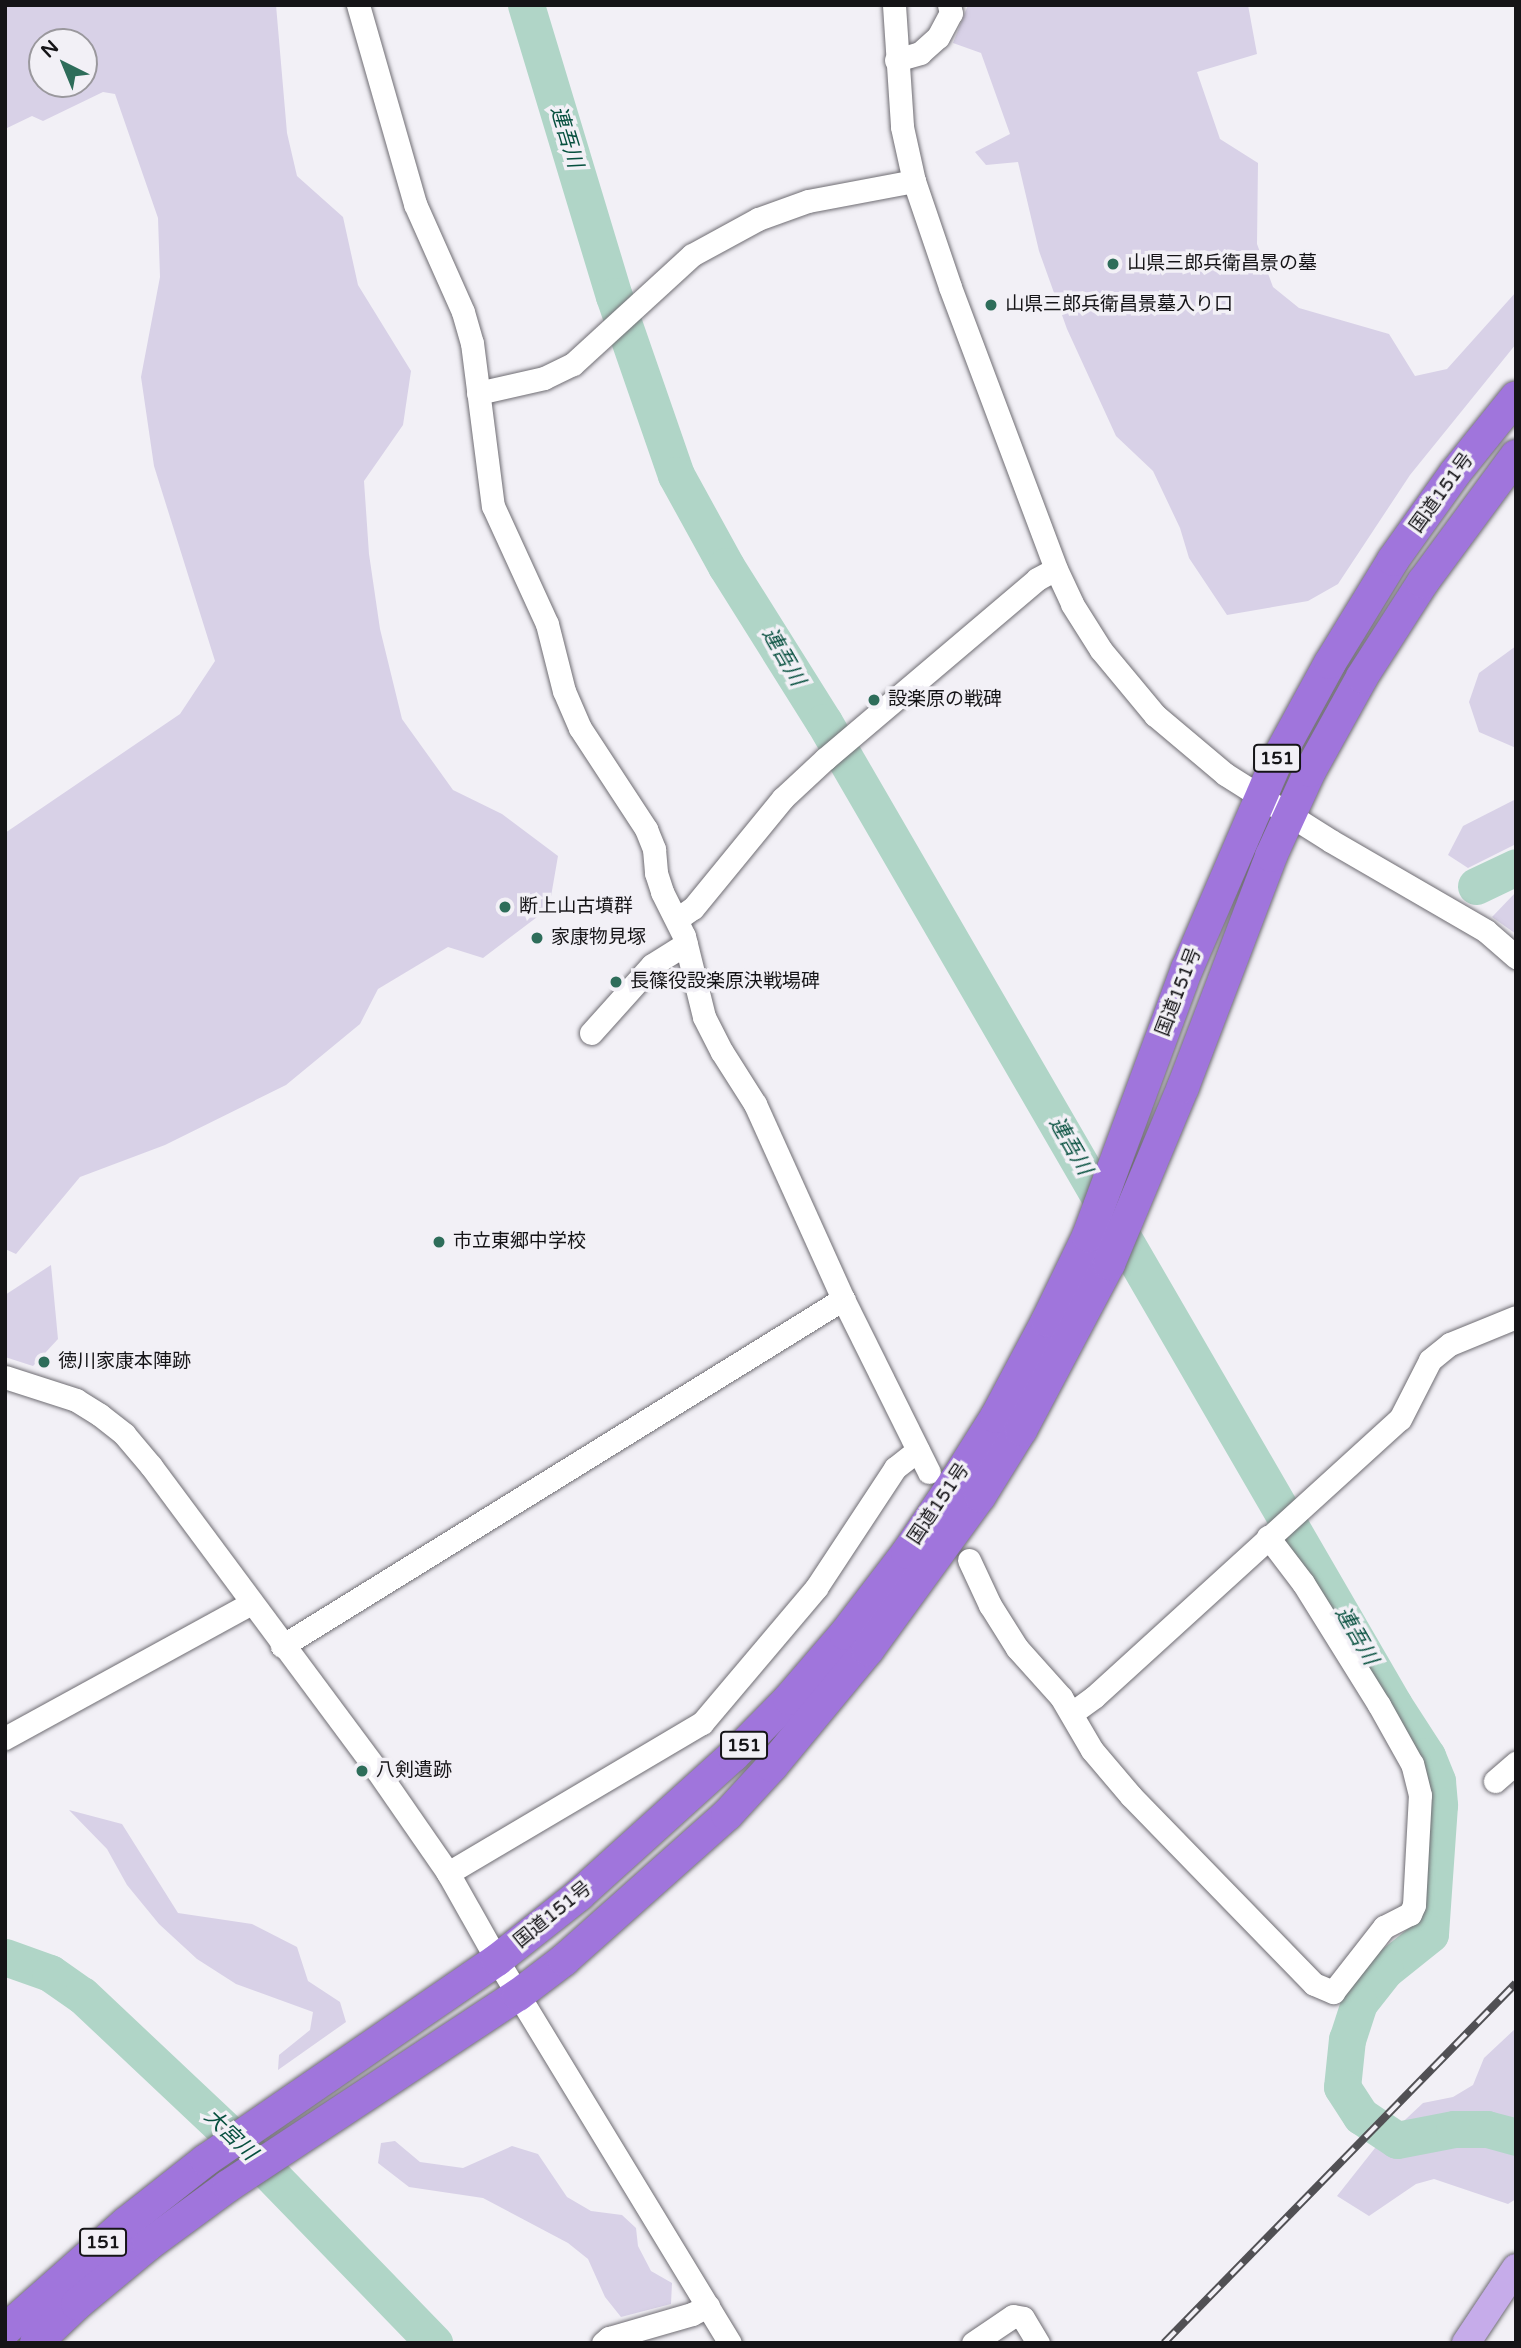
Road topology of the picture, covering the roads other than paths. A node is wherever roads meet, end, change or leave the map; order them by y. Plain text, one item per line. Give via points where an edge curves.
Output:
1 (358, 5) edge
2 (894, 5) edge
3 (949, 5) edge
4 (896, 60) junction
5 (914, 181) junction
6 (478, 393) junction
7 (1516, 397) edge
8 (1516, 456) edge
9 (1056, 569) junction
10 (1259, 794) junction
11 (1290, 814) junction
12 (677, 919) junction
13 (685, 944) junction
14 (1516, 957) edge
15 (591, 1033) dead end
16 (843, 1299) junction
17 (1516, 1317) edge
18 (5, 1377) edge
19 (918, 1450) junction
20 (929, 1472) dead end
21 (1271, 1534) junction
22 (969, 1560) dead end
23 (251, 1603) junction
24 (282, 1646) junction
25 (1072, 1713) junction
26 (5, 1738) edge
27 (1516, 1763) edge
28 (1495, 1781) dead end
29 (448, 1873) junction
30 (497, 1961) junction
31 (518, 1995) junction
32 (1516, 2268) edge
33 (708, 2306) junction
34 (5, 2330) edge
35 (36, 2343) edge
36 (603, 2343) edge
37 (730, 2343) edge
38 (974, 2343) edge
39 (1038, 2343) edge
40 (1466, 2343) edge

1 - 6 street via 415,204 463,312
2 - 4 street
3 - 4 street via 951,13 938,37 919,53
4 - 5 street via 902,127
5 - 6 street via 808,201 758,219 692,255 573,364 544,378
5 - 9 street
6 - 12 street via 493,506 547,624 564,691 580,729 646,829 656,873
7 - 10 highway, 国道151号 / 151 via 1393,560
8 - 11 highway, 国道151号 / 151 via 1423,582 1362,677
9 - 10 street via 1072,604 1128,686 1191,747
9 - 12 street via 1037,579 825,759 783,798 693,908
10 - 11 street
10 - 30 highway, 国道151号 / 151 via 1187,969 1088,1236 996,1417 907,1553 789,1699 724,1765 579,1895
11 - 14 street via 1486,930
11 - 31 highway, 国道151号 / 151 via 1108,1264 1027,1419 980,1496 845,1678 727,1815
12 - 13 street
13 - 15 street via 652,965
13 - 16 street via 704,1017 755,1104
16 - 19 street
16 - 24 street
17 - 21 street via 1450,1344 1430,1360 1400,1419
18 - 23 street via 76,1401 124,1434
19 - 20 street
19 - 29 street via 895,1468 816,1588 702,1723
21 - 25 street
21 - 25 street via 1379,1705 1412,1764 1420,1795 1414,1905 1410,1913 1384,1927 1333,1992 1314,1984 1131,1796 1091,1750
22 - 25 street via 1017,1648
23 - 24 street
23 - 26 street
24 - 29 street
27 - 28 street
29 - 30 street
30 - 31 street
30 - 34 highway, 国道151号 / 151 via 206,2160 125,2223
31 - 33 street
31 - 35 highway, 国道151号 / 151 via 228,2186 148,2245
32 - 40 main road
33 - 36 street
33 - 37 street
38 - 39 street via 1013,2316 1023,2318

